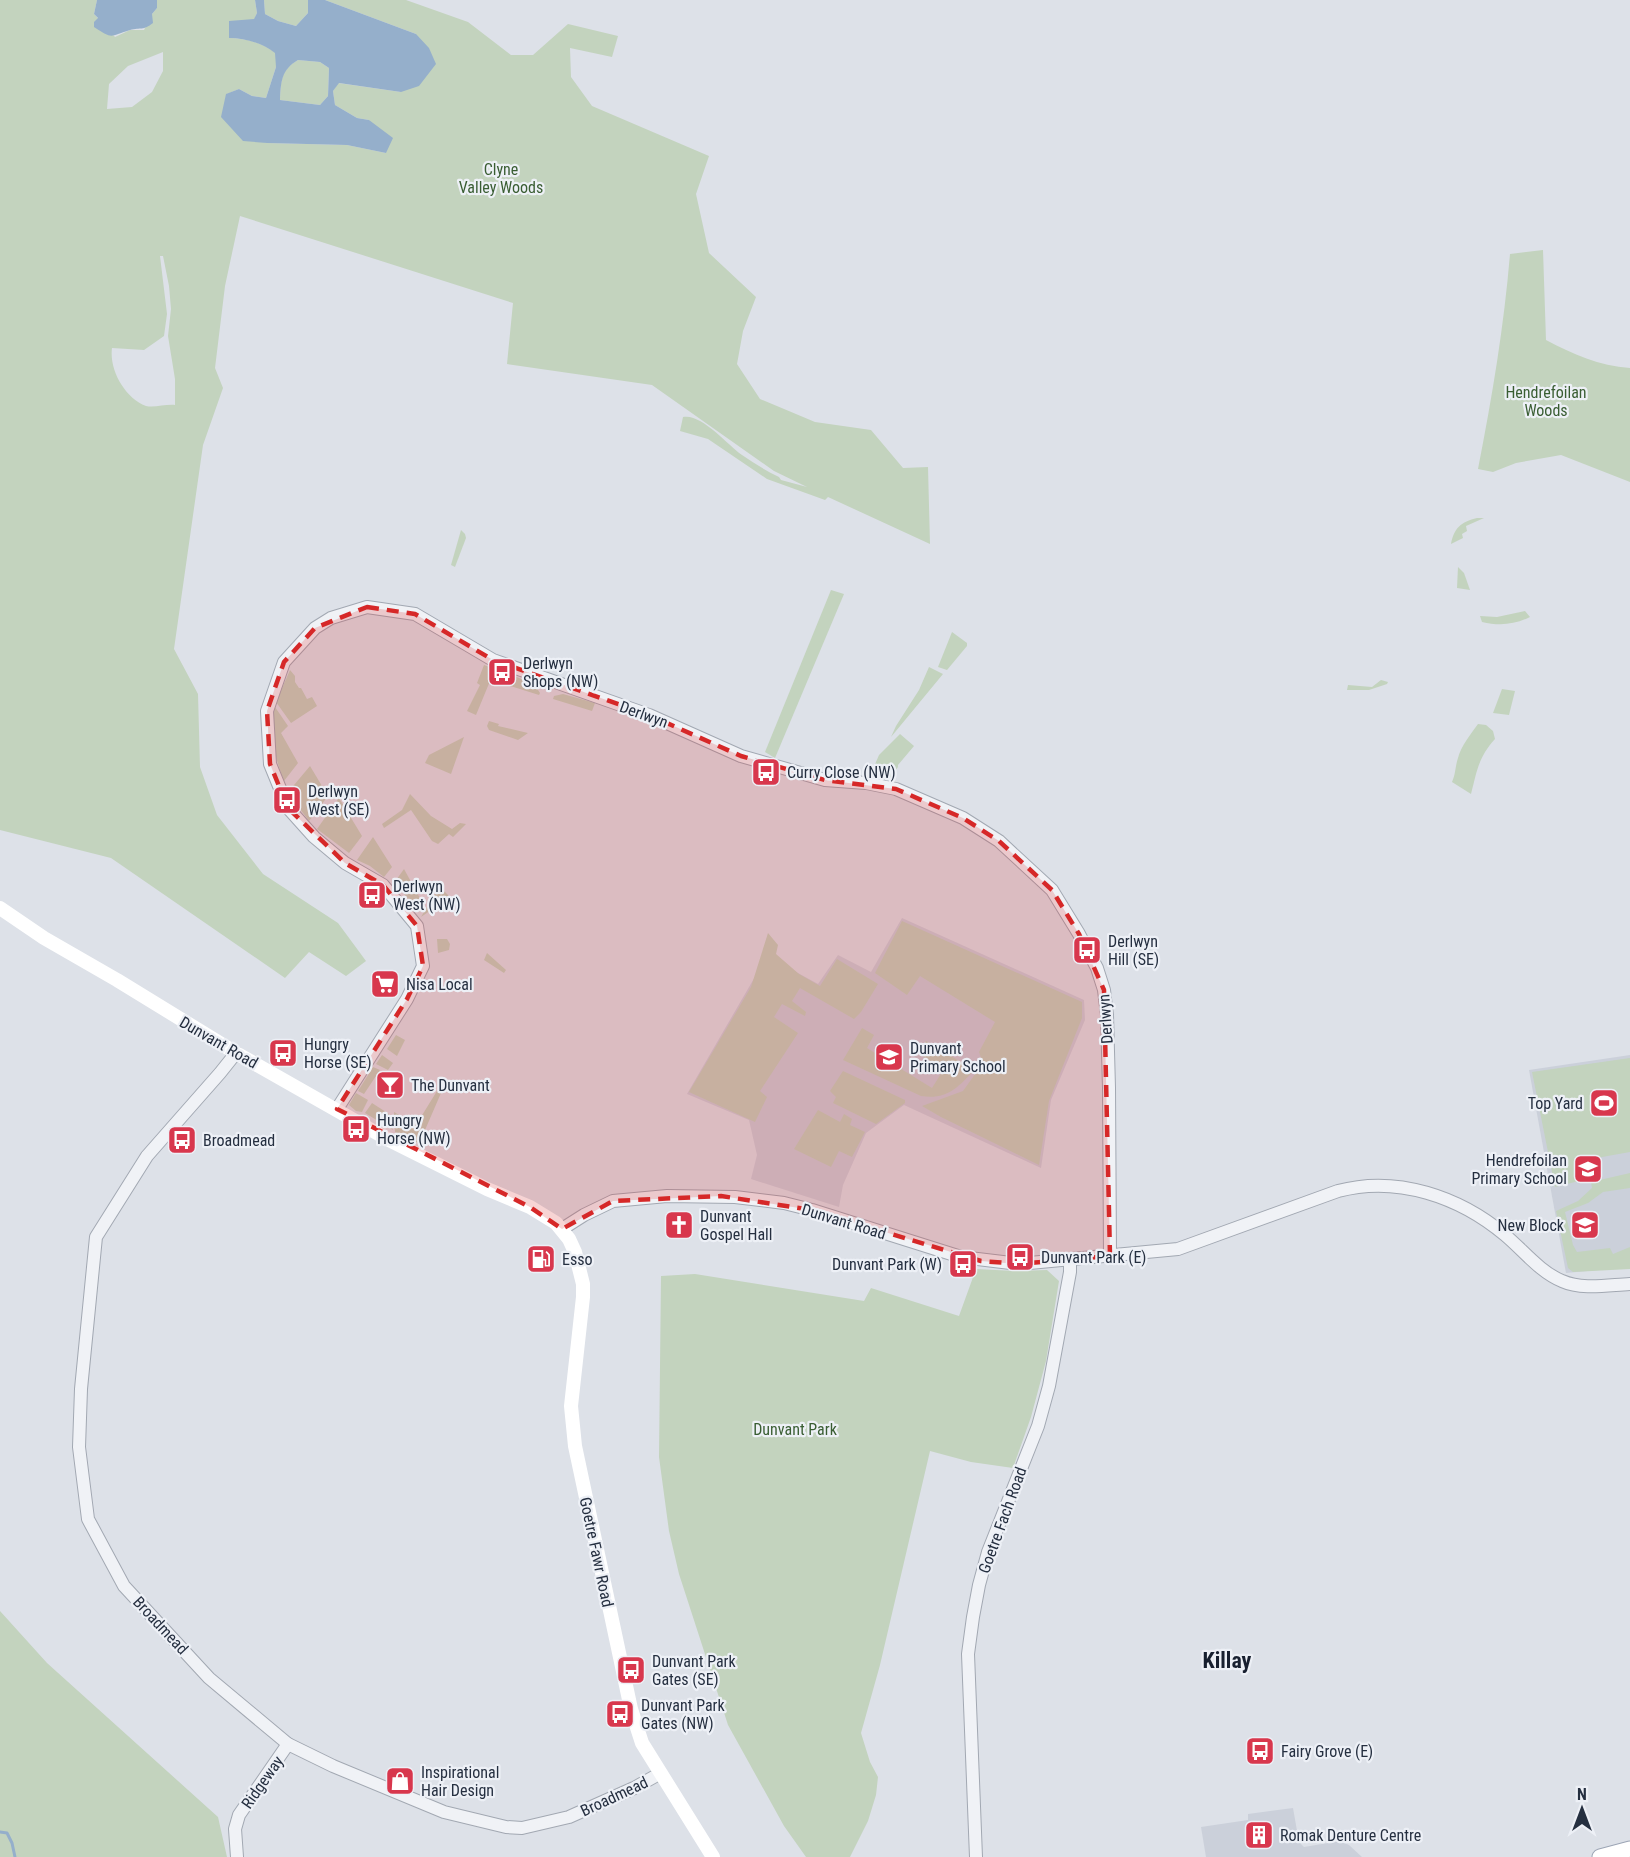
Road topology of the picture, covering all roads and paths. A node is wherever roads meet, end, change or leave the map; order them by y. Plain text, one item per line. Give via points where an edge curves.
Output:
1 (0, 908) edge
2 (236, 1053) junction
3 (337, 1109) junction
4 (562, 1229) junction
5 (1110, 1256) junction
6 (1070, 1260) junction
7 (1630, 1284) edge
8 (288, 1744) junction
9 (659, 1774) junction
10 (1630, 1850) edge
11 (237, 1857) edge
12 (713, 1857) edge
13 (976, 1857) edge
14 (1600, 1857) edge

1 - 2 main road, Dunvant Road
2 - 3 main road, Dunvant Road
2 - 8 street, Broadmead via 147,1156 96,1237 79,1447 88,1519 124,1586 209,1678
3 - 4 main road, Dunvant Road via 415,1154 538,1211
3 - 5 street, Derlwyn via 407,999 423,966 417,926 383,885 345,863 288,808 270,764 267,711 284,662 315,628 331,618 367,607 415,614 493,660 649,715 741,756 825,780 896,789 963,818 999,841 1052,891 1079,934 1104,990
4 - 6 street, Dunvant Road via 613,1201 667,1196 761,1199 812,1210 981,1261 1019,1264
4 - 9 main road, Goetre Fawr Road via 578,1258 583,1297 571,1406 575,1446 631,1710 642,1743
5 - 6 street, Dunvant Road
5 - 7 street, Dunvant Road via 1178,1249 1338,1191 1377,1186 1420,1191 1459,1204 1491,1224 1560,1281 1585,1286
6 - 13 street, Goetre Fach Road via 1049,1386 1038,1426 988,1552 973,1617 968,1654
8 - 9 street, Broadmead via 444,1812 514,1828 569,1817
8 - 11 street, Ridgeway via 239,1815 235,1829
9 - 12 main road, Goetre Fawr Road
10 - 14 main road

